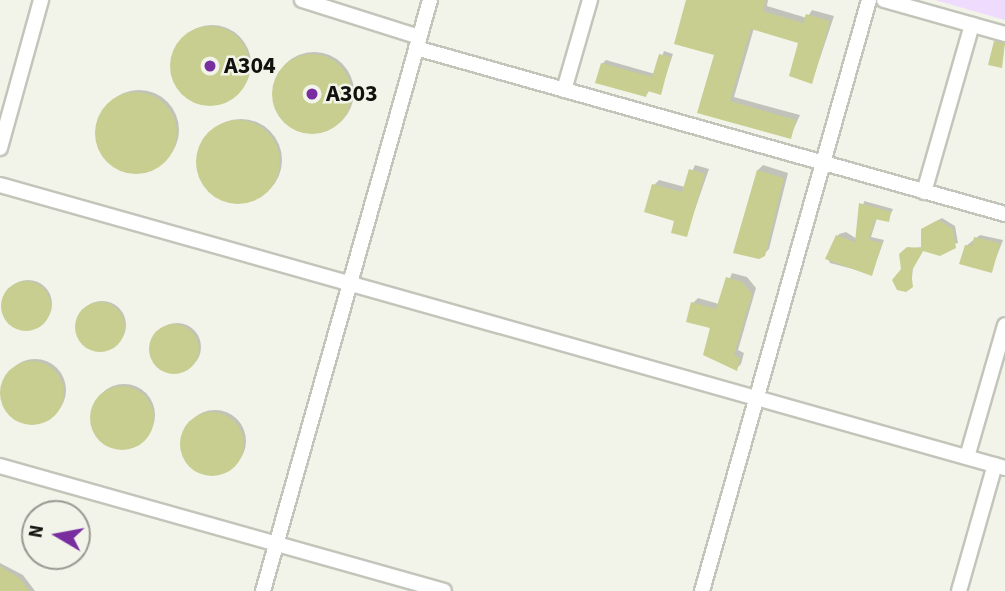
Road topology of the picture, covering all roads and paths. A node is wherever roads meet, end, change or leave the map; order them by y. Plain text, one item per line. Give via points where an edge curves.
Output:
1 (41, 0) edge
2 (302, 0) edge
3 (430, 0) edge
4 (590, 0) edge
5 (869, 0) edge
6 (884, 0) edge
7 (972, 25) junction
8 (1005, 34) edge
9 (418, 42) junction
10 (564, 90) junction
11 (0, 149) edge
12 (823, 163) junction
13 (0, 185) edge
14 (924, 191) junction
15 (1005, 214) edge
16 (350, 284) junction
17 (1005, 325) edge
18 (757, 398) junction
19 (967, 457) junction
20 (0, 466) edge
21 (1000, 467) edge
22 (276, 544) junction
23 (263, 591) edge
24 (444, 591) edge
25 (702, 591) edge
26 (959, 591) edge

1 - 11 lane
2 - 9 lane
3 - 9 lane
4 - 10 lane
5 - 12 lane
6 - 7 lane
7 - 8 lane
7 - 14 lane
9 - 10 lane
9 - 16 lane
10 - 12 lane
12 - 14 lane
12 - 18 lane
13 - 16 lane
14 - 15 lane
16 - 18 lane
16 - 22 lane
17 - 19 lane
18 - 19 lane
18 - 25 lane
19 - 21 lane
20 - 22 lane
21 - 26 lane
22 - 23 lane
22 - 24 lane

